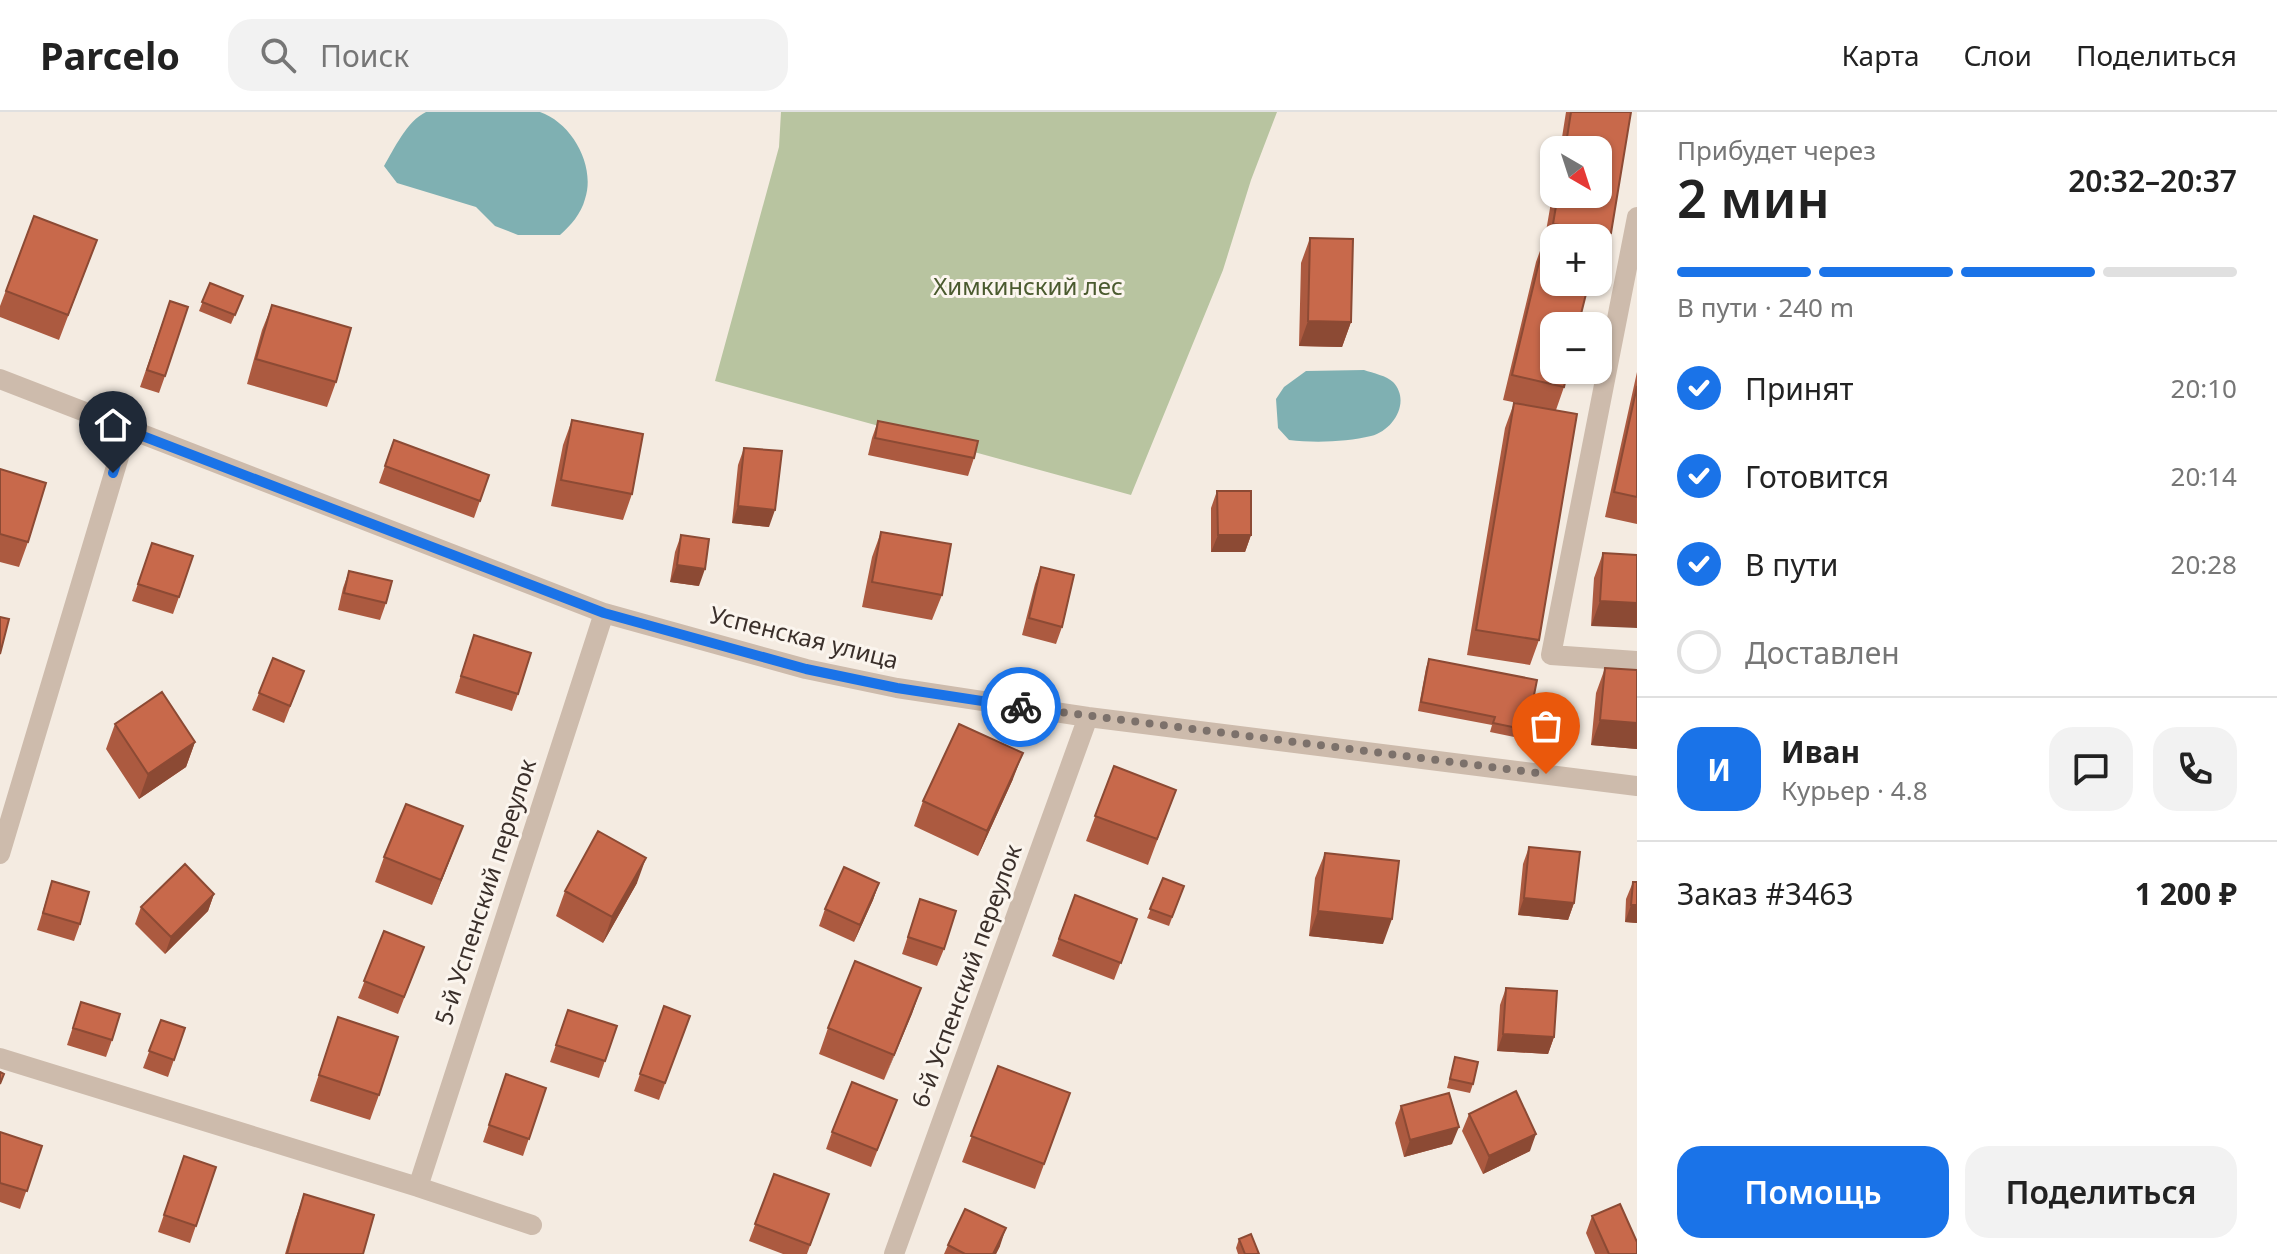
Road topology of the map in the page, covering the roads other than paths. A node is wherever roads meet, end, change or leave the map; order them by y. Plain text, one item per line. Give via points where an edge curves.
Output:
1 (1637, 217) edge
2 (0, 379) edge
3 (127, 430) junction
4 (604, 613) junction
5 (1637, 661) edge
6 (1088, 717) junction
7 (1637, 786) edge
8 (0, 854) edge
9 (0, 1058) edge
10 (418, 1187) junction
11 (532, 1225) dead end
12 (894, 1254) edge

1 - 5 street via 1551,655
2 - 3 street, Успенская улица
3 - 4 street, Успенская улица
3 - 8 street
4 - 6 street, Успенская улица via 806,669
4 - 10 street, 5-й Успенский переулок
6 - 7 street, Успенская улица
6 - 12 street, 6-й Успенский переулок
9 - 10 street
10 - 11 street

